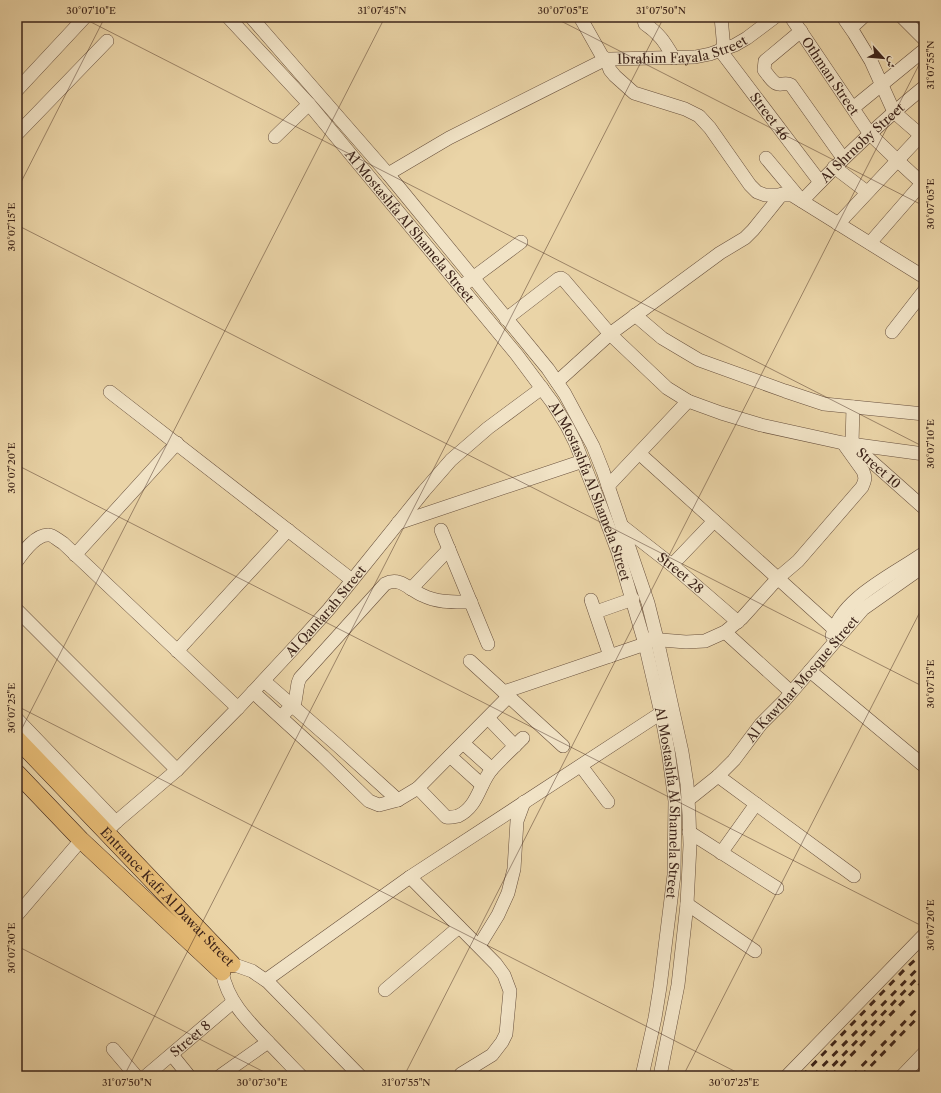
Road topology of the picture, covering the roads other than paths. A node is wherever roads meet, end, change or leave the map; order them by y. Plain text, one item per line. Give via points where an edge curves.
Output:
1 (85, 17) edge
2 (228, 17) edge
3 (251, 17) edge
4 (580, 17) edge
5 (643, 17) edge
6 (721, 17) edge
7 (775, 17) edge
8 (791, 17) edge
9 (843, 17) edge
10 (863, 17) edge
11 (902, 17) edge
12 (851, 28) junction
13 (801, 31) junction
14 (924, 39) edge
15 (107, 41) dead end
16 (722, 50) junction
17 (924, 50) edge
18 (674, 58) junction
19 (606, 59) junction
20 (881, 85) junction
21 (924, 87) edge
22 (17, 90) edge
23 (309, 104) junction
24 (852, 108) junction
25 (894, 112) junction
26 (17, 134) edge
27 (870, 134) junction
28 (923, 135) edge
29 (275, 137) dead end
30 (766, 158) dead end
31 (897, 160) junction
32 (839, 163) junction
33 (388, 174) junction
34 (820, 182) junction
35 (923, 183) edge
36 (867, 192) junction
37 (782, 194) junction
38 (802, 201) junction
39 (838, 224) junction
40 (521, 242) dead end
41 (870, 243) junction
42 (924, 277) edge
43 (473, 278) junction
44 (460, 287) junction
45 (924, 291) edge
46 (635, 315) junction
47 (506, 319) junction
48 (892, 332) dead end
49 (610, 334) junction
50 (557, 382) junction
51 (542, 388) junction
52 (110, 392) dead end
53 (688, 401) junction
54 (853, 407) junction
55 (924, 414) edge
56 (177, 443) junction
57 (848, 444) junction
58 (640, 454) junction
59 (924, 454) edge
60 (583, 461) junction
61 (608, 486) junction
62 (924, 508) edge
63 (714, 521) junction
64 (398, 523) junction
65 (622, 526) junction
66 (288, 530) junction
67 (441, 530) dead end
68 (449, 549) junction
69 (924, 554) edge
70 (75, 555) junction
71 (17, 561) edge
72 (672, 565) junction
73 (924, 566) edge
74 (778, 578) junction
75 (352, 580) junction
76 (411, 589) junction
77 (633, 599) junction
78 (471, 602) junction
79 (17, 610) edge
80 (738, 622) junction
81 (834, 629) junction
82 (725, 632) junction
83 (658, 639) junction
84 (644, 641) junction
85 (488, 644) dead end
86 (832, 646) junction
87 (177, 651) junction
88 (610, 656) junction
89 (470, 661) dead end
90 (810, 671) junction
91 (264, 681) junction
92 (253, 692) junction
93 (791, 692) junction
94 (506, 694) junction
95 (293, 706) junction
96 (238, 708) junction
97 (661, 713) junction
98 (281, 717) junction
99 (488, 718) junction
100 (17, 719) edge
101 (309, 720) junction
102 (298, 733) junction
103 (17, 739) edge
104 (463, 743) junction
105 (336, 744) junction
106 (563, 746) dead end
107 (323, 756) junction
108 (450, 756) junction
109 (350, 757) junction
110 (581, 766) junction
111 (924, 766) edge
112 (177, 770) junction
113 (492, 770) junction
114 (338, 771) junction
115 (17, 773) edge
116 (718, 776) junction
117 (482, 785) junction
118 (418, 788) junction
119 (398, 800) junction
120 (688, 800) junction
121 (524, 802) junction
122 (608, 802) dead end
123 (756, 804) junction
124 (111, 827) junction
125 (689, 832) junction
126 (81, 840) junction
127 (722, 853) junction
128 (854, 876) dead end
129 (410, 877) junction
130 (777, 888) dead end
131 (687, 904) junction
132 (17, 915) edge
133 (460, 927) junction
134 (924, 935) edge
135 (479, 946) junction
136 (755, 951) dead end
137 (227, 968) junction
138 (266, 980) junction
139 (384, 990) dead end
140 (234, 1002) junction
141 (268, 1042) junction
142 (113, 1049) dead end
143 (924, 1053) edge
144 (172, 1054) junction
145 (296, 1074) edge
146 (461, 1074) dead end
147 (136, 1076) edge
148 (146, 1076) edge
149 (189, 1076) edge
150 (220, 1076) edge
151 (360, 1076) edge
152 (642, 1076) edge
153 (660, 1076) edge
154 (787, 1076) edge
155 (902, 1076) edge

1 - 22 street
2 - 23 street, Al Mostashfa Al Shamela Street
3 - 33 street, Al Mostashfa Al Shamela Street
4 - 19 street, Ibrahim Fayala Street
5 - 18 street via 645,24 662,38
6 - 16 street
7 - 16 street, Ibrahim Fayala Street via 747,38
8 - 13 street, Othman Street
9 - 12 street
10 - 12 street
11 - 14 street
12 - 20 street via 871,61
13 - 24 street, Othman Street
13 - 32 street via 765,61 764,70 775,83 791,85
15 - 26 street
16 - 18 street, Ibrahim Fayala Street via 696,57
16 - 34 street, Street 46
17 - 20 street
18 - 19 street, Ibrahim Fayala Street
19 - 33 street via 449,138
19 - 37 street via 610,70 634,93 699,116 753,189 765,195
20 - 24 street
20 - 25 street
21 - 25 street, Al Shrnoby Street
23 - 29 street
23 - 44 street, Al Mostashfa Al Shamela Street
24 - 27 street, Othman Street
25 - 27 street, Al Shrnoby Street
25 - 28 street
27 - 31 street, Othman Street
27 - 32 street, Al Shrnoby Street
28 - 31 street
30 - 38 street
31 - 35 street, Othman Street
31 - 36 street
32 - 34 street, Al Shrnoby Street
32 - 36 street
33 - 43 street, Al Mostashfa Al Shamela Street
34 - 38 street, Al Shrnoby Street
35 - 41 street
36 - 39 street
37 - 38 street via 792,195
37 - 46 street via 745,238 720,253
38 - 39 street
39 - 41 street
40 - 43 street
41 - 42 street
43 - 44 street
43 - 47 street, Al Mostashfa Al Shamela Street
44 - 51 street, Al Mostashfa Al Shamela Street
45 - 48 street
46 - 49 street
46 - 54 street via 662,338 699,360 824,404
47 - 49 street via 561,278
47 - 50 street, Al Mostashfa Al Shamela Street
49 - 50 street
49 - 53 street via 667,388
50 - 61 street, Al Mostashfa Al Shamela Street via 593,446
51 - 60 street, Al Mostashfa Al Shamela Street via 567,426
51 - 64 street, Al Qantarah Street via 469,444 437,475
52 - 56 street
53 - 57 street via 761,425
53 - 58 street
54 - 55 street
54 - 57 street
56 - 66 street
56 - 70 street
57 - 59 street
57 - 62 street, Street 10
57 - 74 street via 866,476 862,487 798,561
58 - 61 street
58 - 63 street
60 - 64 street
60 - 77 street, Al Mostashfa Al Shamela Street
61 - 65 street, Al Mostashfa Al Shamela Street
63 - 72 street
63 - 74 street
64 - 75 street, Al Qantarah Street
65 - 72 street, Street 28
65 - 83 street, Al Mostashfa Al Shamela Street
66 - 75 street
66 - 87 street
67 - 68 street
68 - 76 street
68 - 78 street
69 - 81 street via 866,591 844,614
70 - 71 street via 50,535 40,536
70 - 87 street
72 - 80 street, Street 28
73 - 86 street, Al Kawthar Mosque Street via 863,609
74 - 80 street
74 - 81 street
75 - 91 street, Al Qantarah Street
76 - 78 street via 438,601
76 - 95 street via 399,582 385,584 300,678
77 - 84 street, Al Mostashfa Al Shamela Street
77 - 88 street via 593,606
78 - 85 street
79 - 112 street
80 - 82 street
81 - 86 street
82 - 83 street via 705,641
82 - 93 street
83 - 84 street
83 - 120 street, Al Mostashfa Al Shamela Street via 682,752
84 - 88 street
84 - 97 street, Al Mostashfa Al Shamela Street
86 - 90 street, Al Kawthar Mosque Street
87 - 96 street
88 - 94 street
89 - 94 street
90 - 93 street, Al Kawthar Mosque Street
90 - 111 street
91 - 92 street, Al Qantarah Street
91 - 95 street
92 - 96 street, Al Qantarah Street
92 - 98 street
93 - 116 street, Al Kawthar Mosque Street
94 - 99 street
94 - 106 street
95 - 98 street
95 - 101 street
96 - 112 street, Al Qantarah Street
97 - 110 street
97 - 152 street, Al Mostashfa Al Shamela Street via 675,801 674,875 660,987
98 - 102 street
99 - 104 street
99 - 113 street via 519,742
100 - 124 street
101 - 102 street
101 - 105 street
102 - 107 street
103 - 124 main road, Entrance Kafr Al Dawar Street
104 - 108 street
104 - 113 street
105 - 107 street
105 - 109 street
107 - 114 street
108 - 117 street
108 - 118 street
109 - 114 street
109 - 119 street
110 - 121 street
110 - 122 street
112 - 124 street, Al Qantarah Street
113 - 117 street
114 - 119 street via 369,801 378,805
115 - 126 main road, Entrance Kafr Al Dawar Street
116 - 120 street, Al Kawthar Mosque Street
116 - 123 street
117 - 118 street via 472,806 462,814 450,818
118 - 119 street
120 - 125 street, Al Mostashfa Al Shamela Street
121 - 129 street
121 - 135 street via 517,821 514,869 508,893
123 - 127 street
123 - 128 street
124 - 137 main road, Entrance Kafr Al Dawar Street
125 - 127 street
125 - 131 street, Al Mostashfa Al Shamela Street
126 - 132 street
126 - 137 main road, Entrance Kafr Al Dawar Street
127 - 130 street
129 - 133 street
129 - 138 street
131 - 136 street
131 - 153 street, Al Mostashfa Al Shamela Street via 678,985
133 - 135 street
133 - 139 street
134 - 154 street
135 - 146 street via 496,964 508,983 510,991 506,1034 492,1055
137 - 138 street, Entrance Kafr Al Dawar Street via 252,971
137 - 140 street, Entrance Kafr Al Dawar Street via 224,984
138 - 151 street, Entrance Kafr Al Dawar Street
140 - 141 street, Entrance Kafr Al Dawar Street
140 - 144 street, Street 8
141 - 145 street, Entrance Kafr Al Dawar Street
141 - 150 street
142 - 147 street
143 - 155 street
144 - 148 street, Street 8
144 - 149 street

